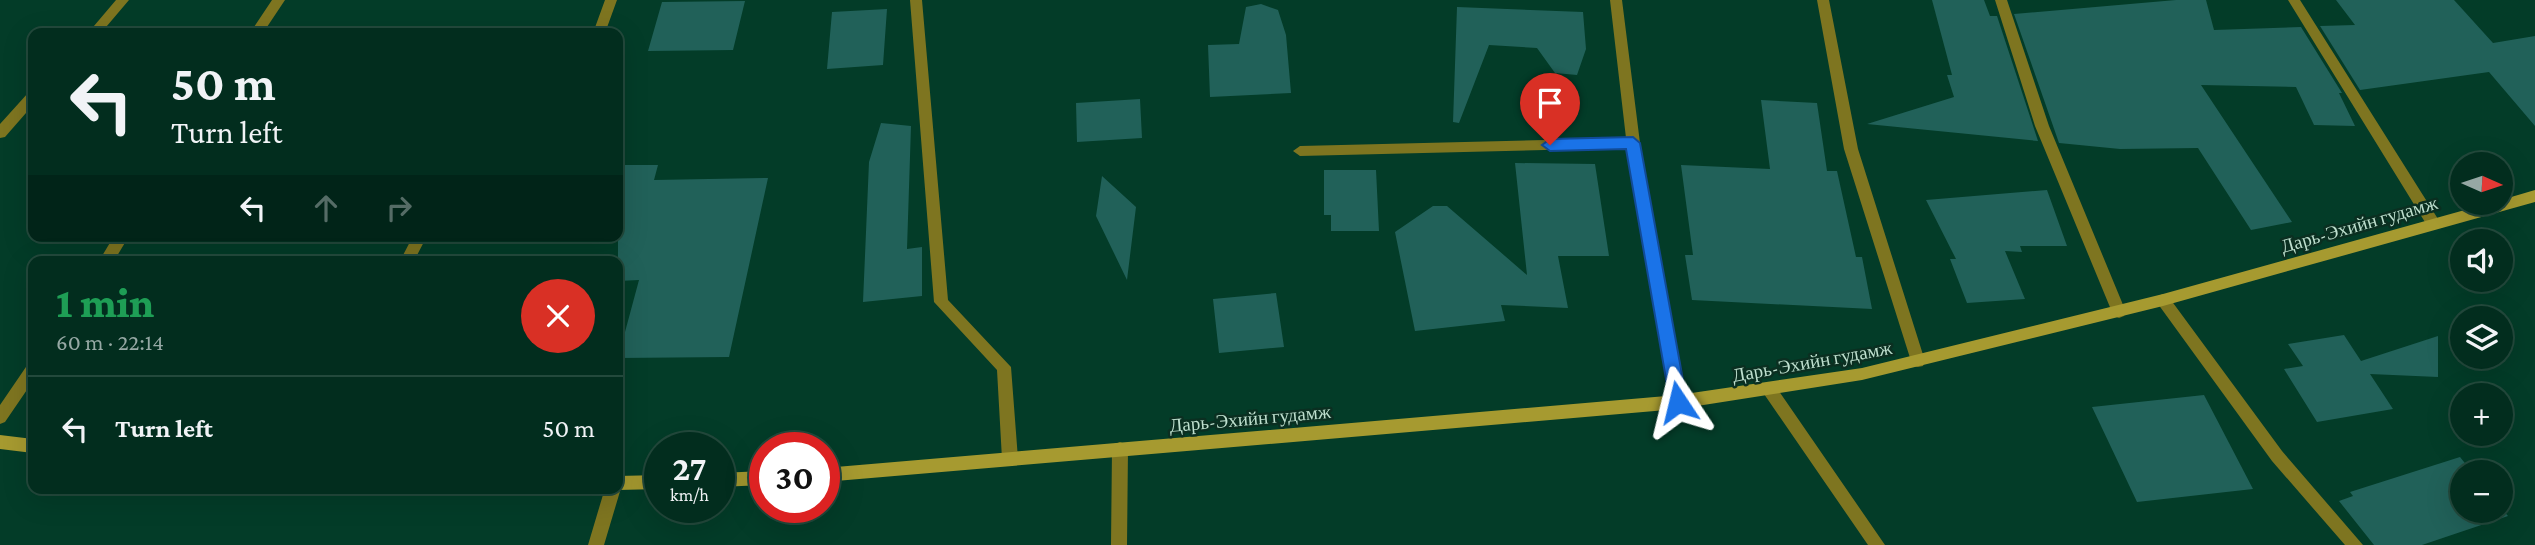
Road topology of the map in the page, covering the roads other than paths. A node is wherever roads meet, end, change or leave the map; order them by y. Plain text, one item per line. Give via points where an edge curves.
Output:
1 (122, 0) edge
2 (279, 0) edge
3 (611, 0) edge
4 (916, 0) edge
5 (1616, 0) edge
6 (1823, 0) edge
7 (2001, 0) edge
8 (2294, 0) edge
9 (98, 28) edge
10 (259, 28) edge
11 (601, 28) edge
12 (28, 102) edge
13 (0, 133) edge
14 (1633, 143) junction
15 (1300, 151) dead end
16 (2535, 196) edge
17 (2433, 223) junction
18 (2162, 300) junction
19 (2119, 312) junction
20 (1918, 360) junction
21 (28, 376) edge
22 (1769, 389) junction
23 (1678, 402) junction
24 (0, 417) edge
25 (0, 442) edge
26 (28, 445) edge
27 (1120, 449) junction
28 (1010, 459) junction
29 (840, 474) edge
30 (644, 482) edge
31 (623, 483) edge
32 (611, 494) edge
33 (596, 545) edge
34 (1119, 545) edge
35 (1877, 545) edge
36 (2355, 545) edge

1 - 9 street
2 - 10 street
3 - 11 street
4 - 28 street via 942,302 1004,367
5 - 14 street
6 - 20 street via 1851,149
7 - 19 street via 2042,125
8 - 17 street
12 - 13 street
14 - 15 street
14 - 23 street
16 - 17 main road, Дарь-Эхийн гудамж
17 - 18 main road, Дарь-Эхийн гудамж
18 - 19 main road, Дарь-Эхийн гудамж
18 - 36 street via 2277,456
19 - 20 main road, Дарь-Эхийн гудамж
20 - 22 main road, Дарь-Эхийн гудамж
21 - 24 street
22 - 23 main road, Дарь-Эхийн гудамж
22 - 35 street
23 - 27 main road, Дарь-Эхийн гудамж
25 - 26 main road
27 - 28 main road, Дарь-Эхийн гудамж
27 - 34 street
28 - 29 main road, Дарь-Эхийн гудамж
30 - 31 main road
32 - 33 street

